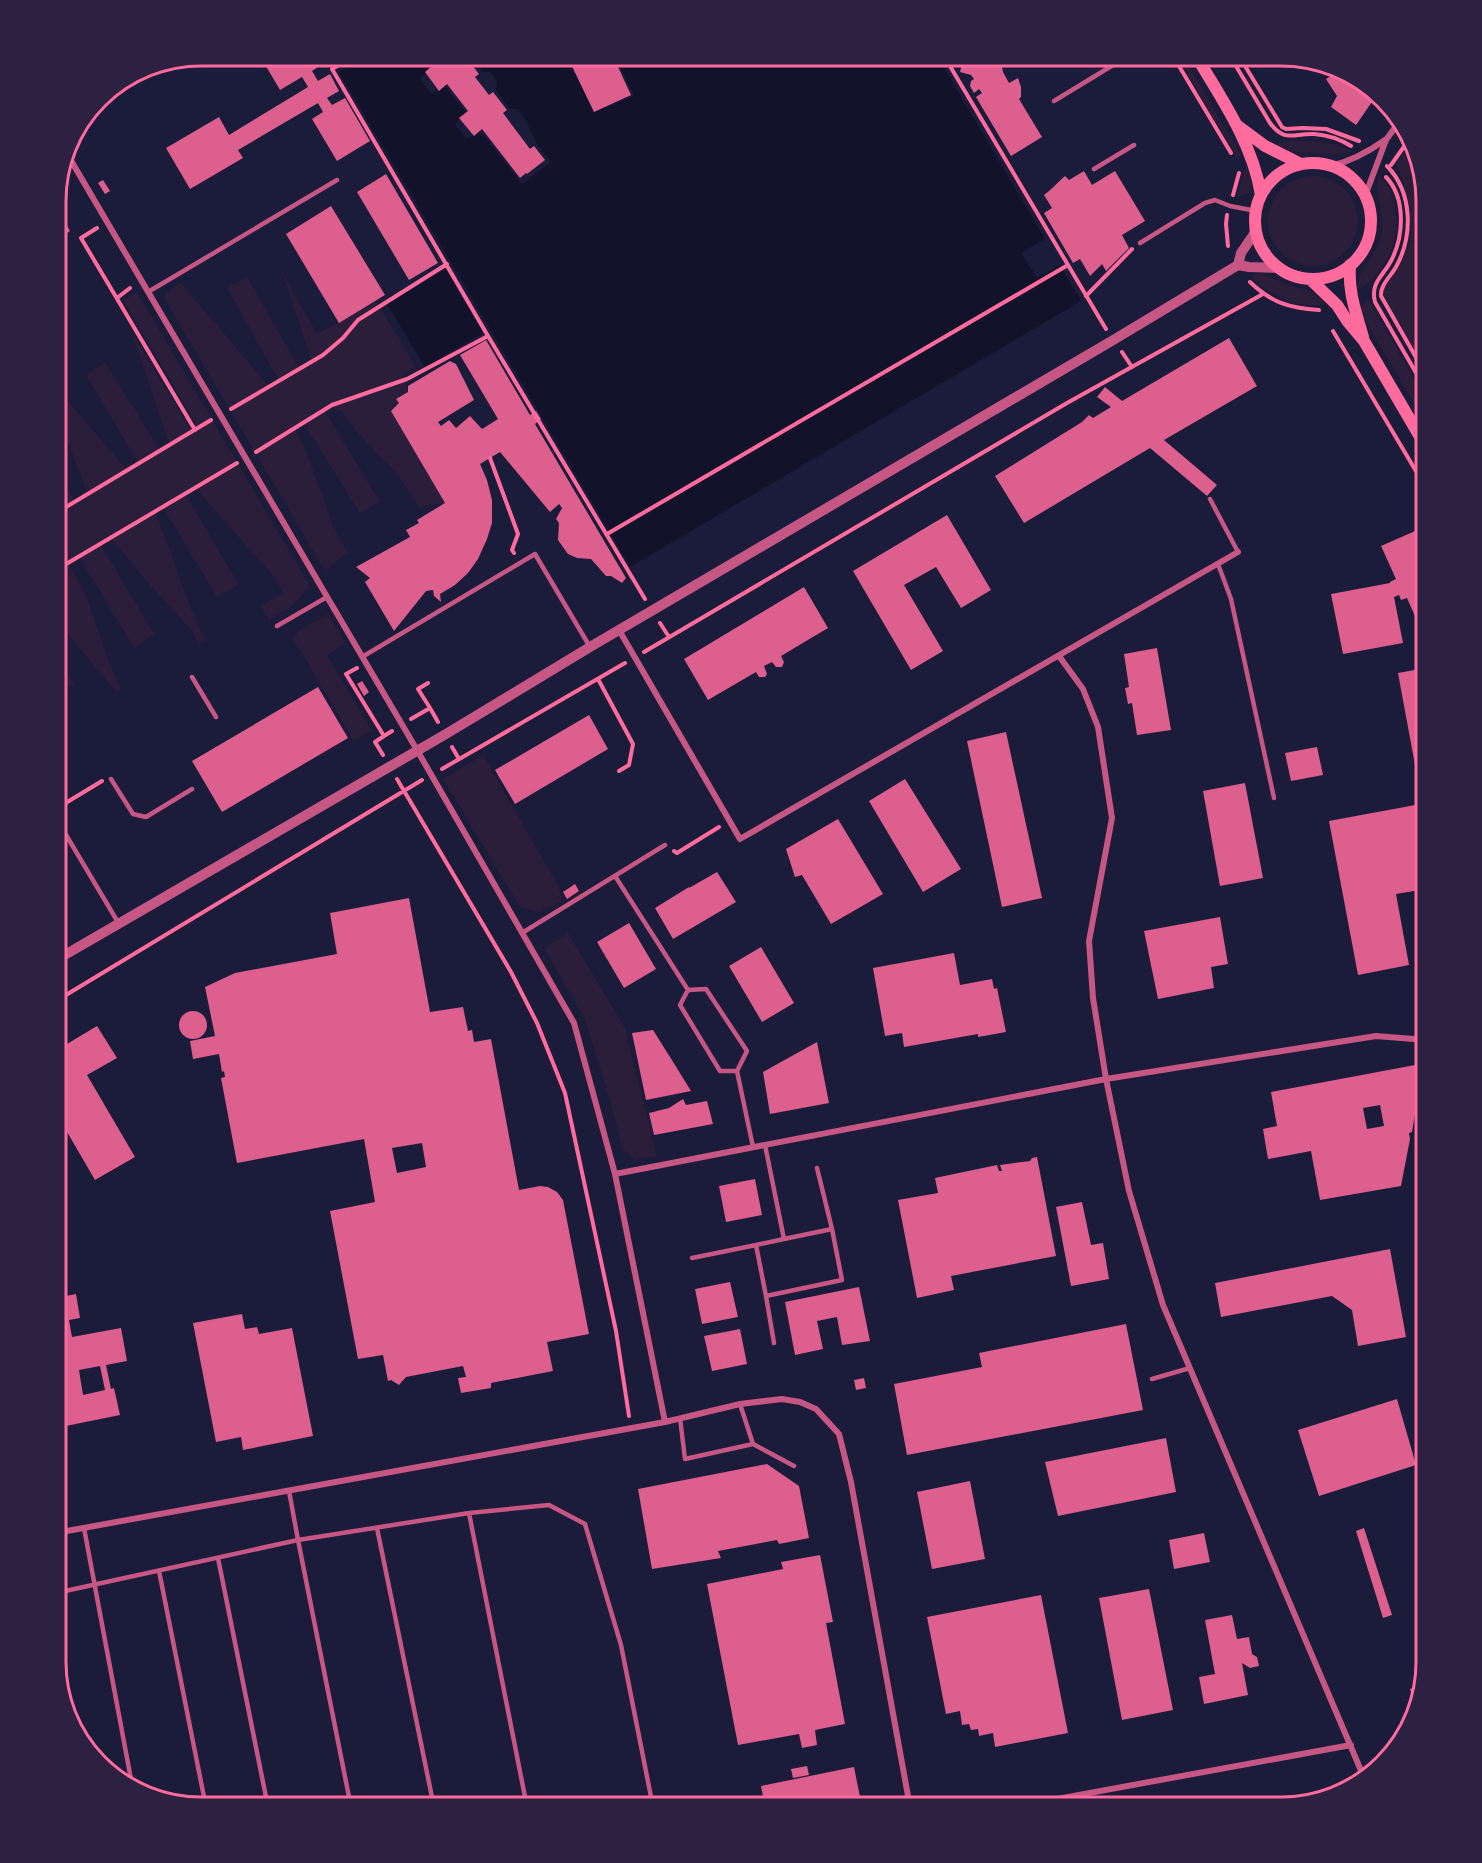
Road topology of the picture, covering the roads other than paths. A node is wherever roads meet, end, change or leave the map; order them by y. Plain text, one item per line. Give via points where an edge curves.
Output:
1 (1112, 66) edge
2 (1202, 66) edge
3 (1054, 101) dead end
4 (1238, 126) junction
5 (1394, 128) edge
6 (1386, 140) junction
7 (1134, 146) dead end
8 (72, 162) edge
9 (1301, 164) junction
10 (1331, 166) junction
11 (1094, 169) dead end
12 (337, 180) dead end
13 (1261, 195) junction
14 (1365, 196) junction
15 (1256, 211) junction
16 (1256, 231) junction
17 (1140, 243) road end
18 (1238, 265) junction
19 (1350, 265) junction
20 (1279, 268) junction
21 (1310, 279) junction
22 (148, 292) junction
23 (1364, 341) junction
24 (1416, 430) edge
25 (1210, 499) dead end
26 (1238, 552) joint
27 (1218, 564) junction
28 (327, 597) junction
29 (278, 627) dead end
30 (619, 630) junction
31 (590, 646) junction
32 (1059, 656) junction
33 (364, 660) junction
34 (192, 677) dead end
35 (216, 717) dead end
36 (417, 750) junction
37 (111, 779) road end
38 (192, 789) dead end
39 (1274, 798) dead end
40 (66, 835) edge
41 (664, 845) road end
42 (615, 876) junction
43 (119, 924) junction
44 (522, 933) junction
45 (66, 954) edge
46 (688, 990) junction
47 (1416, 1039) edge
48 (737, 1071) junction
49 (1106, 1079) junction
50 (765, 1145) junction
51 (753, 1147) junction
52 (817, 1168) dead end
53 (615, 1174) junction
54 (832, 1229) junction
55 (784, 1239) junction
56 (756, 1245) junction
57 (692, 1258) dead end
58 (766, 1296) junction
59 (774, 1343) dead end
60 (1190, 1368) junction
61 (1152, 1379) dead end
62 (740, 1404) junction
63 (680, 1418) junction
64 (665, 1422) junction
65 (753, 1444) junction
66 (794, 1466) dead end
67 (289, 1491) junction
68 (469, 1513) junction
69 (84, 1528) junction
70 (377, 1528) junction
71 (66, 1531) edge
72 (298, 1540) junction
73 (218, 1558) junction
74 (159, 1572) junction
75 (95, 1586) junction
76 (66, 1591) edge
77 (1351, 1745) junction
78 (1361, 1770) edge
79 (131, 1777) edge
80 (204, 1797) edge
81 (266, 1797) edge
82 (349, 1797) edge
83 (432, 1797) edge
84 (525, 1797) edge
85 (651, 1797) edge
86 (908, 1797) edge
87 (1072, 1797) edge

1 - 3 lane
2 - 4 main road
4 - 9 main road via 1265,146
4 - 13 main road
5 - 6 street
6 - 10 street via 1348,162
6 - 14 street
7 - 11 lane
8 - 22 street
9 - 10 main road
9 - 13 main road via 1285,170
10 - 14 main road via 1351,177
12 - 22 lane
13 - 15 main road
14 - 19 main road via 1370,218 1368,240
15 - 16 main road
15 - 17 lane via 1215,200
16 - 18 street
16 - 20 main road via 1263,252
18 - 20 street
18 - 30 street
19 - 21 main road via 1332,276
19 - 23 main road via 1351,299
20 - 21 main road
21 - 23 main road via 1337,305
22 - 28 street
23 - 24 main road
25 - 26 lane
26 - 27 street
27 - 32 street
27 - 39 lane via 1231,599
28 - 29 lane
28 - 33 street
30 - 31 street
30 - 32 street via 740,839
31 - 33 lane via 535,554
31 - 36 street
32 - 49 street via 1083,689 1098,727 1112,818 1089,941
33 - 36 street
34 - 35 lane
36 - 43 street
36 - 44 street
37 - 38 lane via 133,814 146,817
40 - 43 lane
41 - 42 lane
42 - 44 lane
42 - 46 lane
43 - 45 street
44 - 53 street via 574,1023
46 - 48 lane via 680,1005 720,1071
46 - 48 lane via 706,989 747,1051
47 - 49 street via 1376,1036
48 - 51 lane
49 - 50 street
49 - 60 street via 1129,1191 1163,1305
50 - 51 street
50 - 55 lane
51 - 53 street
52 - 54 lane
53 - 64 street
54 - 55 lane
54 - 58 lane via 842,1280
55 - 56 lane
56 - 57 lane
56 - 58 lane
58 - 59 lane
60 - 61 lane
60 - 77 street
62 - 63 street
62 - 65 lane
62 - 86 street via 782,1399 800,1402 816,1409 839,1434
63 - 64 street
63 - 65 lane via 685,1459
64 - 67 street
65 - 66 lane
67 - 69 street
67 - 72 lane
68 - 70 lane
68 - 84 lane
68 - 85 lane via 549,1504 585,1524 621,1645
69 - 71 street
69 - 75 lane
70 - 72 lane
70 - 83 lane
72 - 73 lane
72 - 82 lane
73 - 74 lane
73 - 81 lane
74 - 75 lane
74 - 80 lane
75 - 76 lane
75 - 79 lane
77 - 78 street
77 - 87 street

